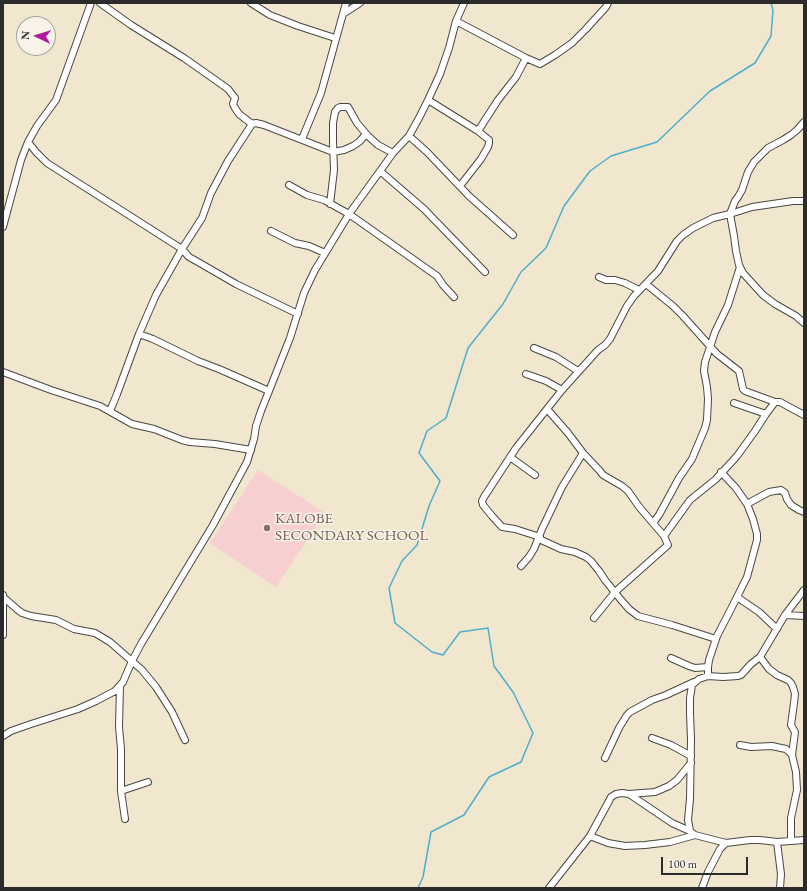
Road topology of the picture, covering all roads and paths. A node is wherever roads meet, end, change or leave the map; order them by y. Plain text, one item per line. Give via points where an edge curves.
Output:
1 (91, 3) edge
2 (100, 3) edge
3 (251, 3) edge
4 (346, 3) edge
5 (360, 3) edge
6 (608, 3) edge
7 (461, 4) edge
8 (343, 14) junction
9 (456, 21) junction
10 (335, 38) junction
11 (526, 58) junction
12 (428, 100) junction
13 (804, 122) edge
14 (252, 124) junction
15 (478, 131) junction
16 (366, 134) junction
17 (409, 136) junction
18 (302, 140) junction
19 (28, 142) junction
20 (333, 152) junction
21 (393, 153) junction
22 (380, 171) junction
23 (289, 185) dead end
24 (460, 186) junction
25 (804, 201) edge
26 (330, 204) junction
27 (349, 214) junction
28 (730, 214) junction
29 (3, 227) edge
30 (271, 231) dead end
31 (513, 235) dead end
32 (182, 249) junction
33 (325, 253) junction
34 (740, 267) junction
35 (485, 272) dead end
36 (599, 278) dead end
37 (646, 284) junction
38 (639, 290) junction
39 (454, 297) dead end
40 (298, 314) junction
41 (804, 323) edge
42 (139, 334) junction
43 (710, 347) junction
44 (534, 348) dead end
45 (578, 371) junction
46 (3, 372) edge
47 (526, 374) dead end
48 (562, 390) junction
49 (269, 391) junction
50 (775, 402) junction
51 (734, 403) dead end
52 (547, 409) junction
53 (110, 411) junction
54 (766, 414) junction
55 (804, 415) edge
56 (251, 450) junction
57 (583, 453) junction
58 (510, 457) junction
59 (721, 472) junction
60 (535, 475) dead end
61 (747, 504) junction
62 (804, 512) edge
63 (653, 523) junction
64 (664, 536) junction
65 (539, 538) junction
66 (521, 566) dead end
67 (804, 590) edge
68 (615, 592) junction
69 (3, 596) edge
70 (737, 597) junction
71 (785, 615) junction
72 (804, 616) edge
73 (594, 618) dead end
74 (777, 629) junction
75 (3, 635) edge
76 (716, 639) junction
77 (760, 657) junction
78 (671, 658) dead end
79 (132, 661) junction
80 (708, 667) junction
81 (708, 676) junction
82 (696, 681) junction
83 (120, 686) junction
84 (3, 736) edge
85 (652, 738) dead end
86 (185, 740) dead end
87 (740, 745) dead end
88 (792, 755) junction
89 (691, 756) junction
90 (605, 758) dead end
91 (691, 763) junction
92 (148, 782) dead end
93 (121, 791) junction
94 (629, 794) junction
95 (125, 819) dead end
96 (693, 833) junction
97 (590, 836) junction
98 (804, 840) edge
99 (791, 841) junction
100 (777, 842) junction
101 (726, 843) junction
102 (549, 888) edge
103 (702, 888) edge
104 (780, 888) edge

1 - 19 street via 56,100
2 - 14 street via 228,89 235,98 233,104 238,114
3 - 10 street via 270,15
4 - 8 street
5 - 8 street
6 - 11 street via 572,43 556,55 540,64
7 - 9 street
8 - 10 street
9 - 11 street
9 - 12 street via 440,74
10 - 18 street via 321,93
11 - 15 street via 516,77
12 - 15 street
12 - 17 street
13 - 28 street via 797,130 768,148 754,162
14 - 18 street via 256,123
14 - 32 street via 228,161 211,193 202,218
15 - 24 street via 489,140 488,147
16 - 20 street via 353,146
16 - 20 street via 348,107 338,108 333,123
16 - 21 street via 378,145
17 - 21 street
17 - 24 street
18 - 20 street
19 - 29 street
19 - 32 street via 47,163
20 - 26 street via 334,176
21 - 22 street
22 - 27 street
22 - 35 street via 424,209
23 - 26 street
24 - 31 street
25 - 28 street via 752,207
26 - 27 street
27 - 33 street
27 - 39 street via 437,276
28 - 34 street
28 - 37 street via 707,220 683,235
30 - 33 street
32 - 40 street via 189,257 216,273
32 - 42 street via 156,295
33 - 40 street via 304,293
34 - 41 street via 763,295
34 - 43 street via 728,305
36 - 38 street via 625,283
37 - 38 street
37 - 43 street via 683,316
38 - 45 street via 610,339
40 - 49 street
42 - 49 street
42 - 53 street
43 - 50 street via 739,371 745,391
43 - 63 street via 704,371 708,399 705,428 692,459
44 - 45 street via 556,357
45 - 48 street
46 - 53 street
47 - 48 street
48 - 52 street
49 - 56 street via 256,426
50 - 54 street
50 - 55 street via 780,402
51 - 54 street
52 - 57 street
52 - 58 street
53 - 56 street via 132,424 154,428 190,442
54 - 59 street via 743,448
56 - 79 street via 213,525
57 - 63 street via 603,474 628,492
57 - 65 street via 562,487
58 - 60 street
58 - 65 street via 482,503 502,527
59 - 61 street
59 - 64 street via 711,484 690,500
61 - 62 street via 769,492 781,490 791,504
61 - 70 street via 757,540 747,577
63 - 64 street
64 - 68 street via 668,545
65 - 66 street
65 - 68 street via 586,557
67 - 71 street
68 - 73 street
68 - 76 street via 638,616
69 - 75 street
69 - 79 street via 26,614 56,620 74,630 95,633
70 - 74 street via 759,612
70 - 76 street
71 - 72 street
71 - 74 street
74 - 77 street
76 - 80 street
77 - 81 street via 741,675
77 - 88 street via 769,669 788,680 793,687 795,694 791,725 795,735
78 - 80 street via 695,668
79 - 83 street
79 - 86 street via 156,687 172,712
80 - 81 street
81 - 82 street
82 - 89 street via 692,688 690,708
82 - 90 street via 630,712 623,720
83 - 84 street via 110,694 78,709
83 - 93 street via 118,717
85 - 89 street
87 - 88 street via 772,746 786,749
88 - 99 street via 796,772 796,790 791,818
89 - 91 street
91 - 94 street via 669,786 655,792
91 - 96 street via 688,820
92 - 93 street
93 - 95 street
94 - 96 street via 672,823
94 - 97 street via 619,793 611,797
96 - 97 street via 670,842 625,846
96 - 101 street
97 - 102 street
98 - 99 street
99 - 100 street
100 - 101 street via 750,840
100 - 104 street
101 - 103 street via 720,849

